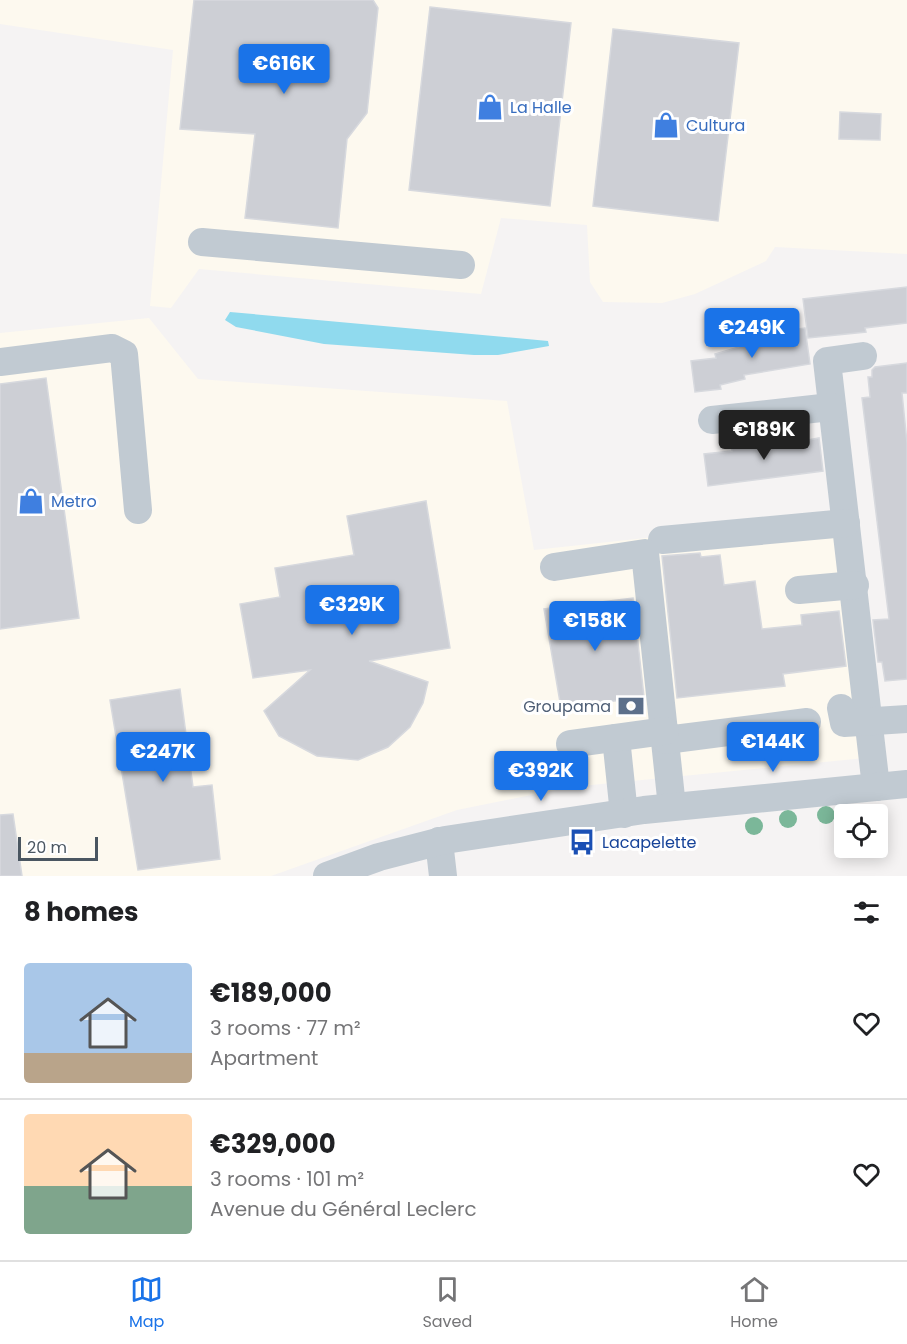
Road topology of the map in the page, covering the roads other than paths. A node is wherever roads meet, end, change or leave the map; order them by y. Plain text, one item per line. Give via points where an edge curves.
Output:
1 (201, 242) dead end
2 (461, 265) dead end
3 (863, 356) dead end
4 (0, 362) edge
5 (831, 407) junction
6 (712, 420) dead end
7 (138, 510) dead end
8 (846, 523) junction
9 (662, 540) dead end
10 (554, 567) dead end
11 (855, 585) junction
12 (799, 590) dead end
13 (841, 708) dead end
14 (907, 719) edge
15 (807, 722) dead end
16 (868, 723) junction
17 (665, 736) junction
18 (616, 738) junction
19 (570, 744) dead end
20 (907, 784) edge
21 (876, 786) junction
22 (672, 807) junction
23 (624, 814) junction
24 (439, 841) junction
25 (327, 876) edge
26 (443, 876) edge

1 - 2 street
3 - 5 street via 827,361
4 - 7 street via 112,348 124,354
5 - 6 street
5 - 8 street
8 - 9 street
8 - 11 street
10 - 17 street via 645,554
11 - 12 street
11 - 16 street
13 - 16 street via 844,723
14 - 16 street
15 - 17 street
16 - 21 street
17 - 18 street
17 - 22 street
18 - 19 street
18 - 23 street
20 - 21 street
21 - 22 street
22 - 23 street
23 - 24 street
24 - 25 street
24 - 26 street

